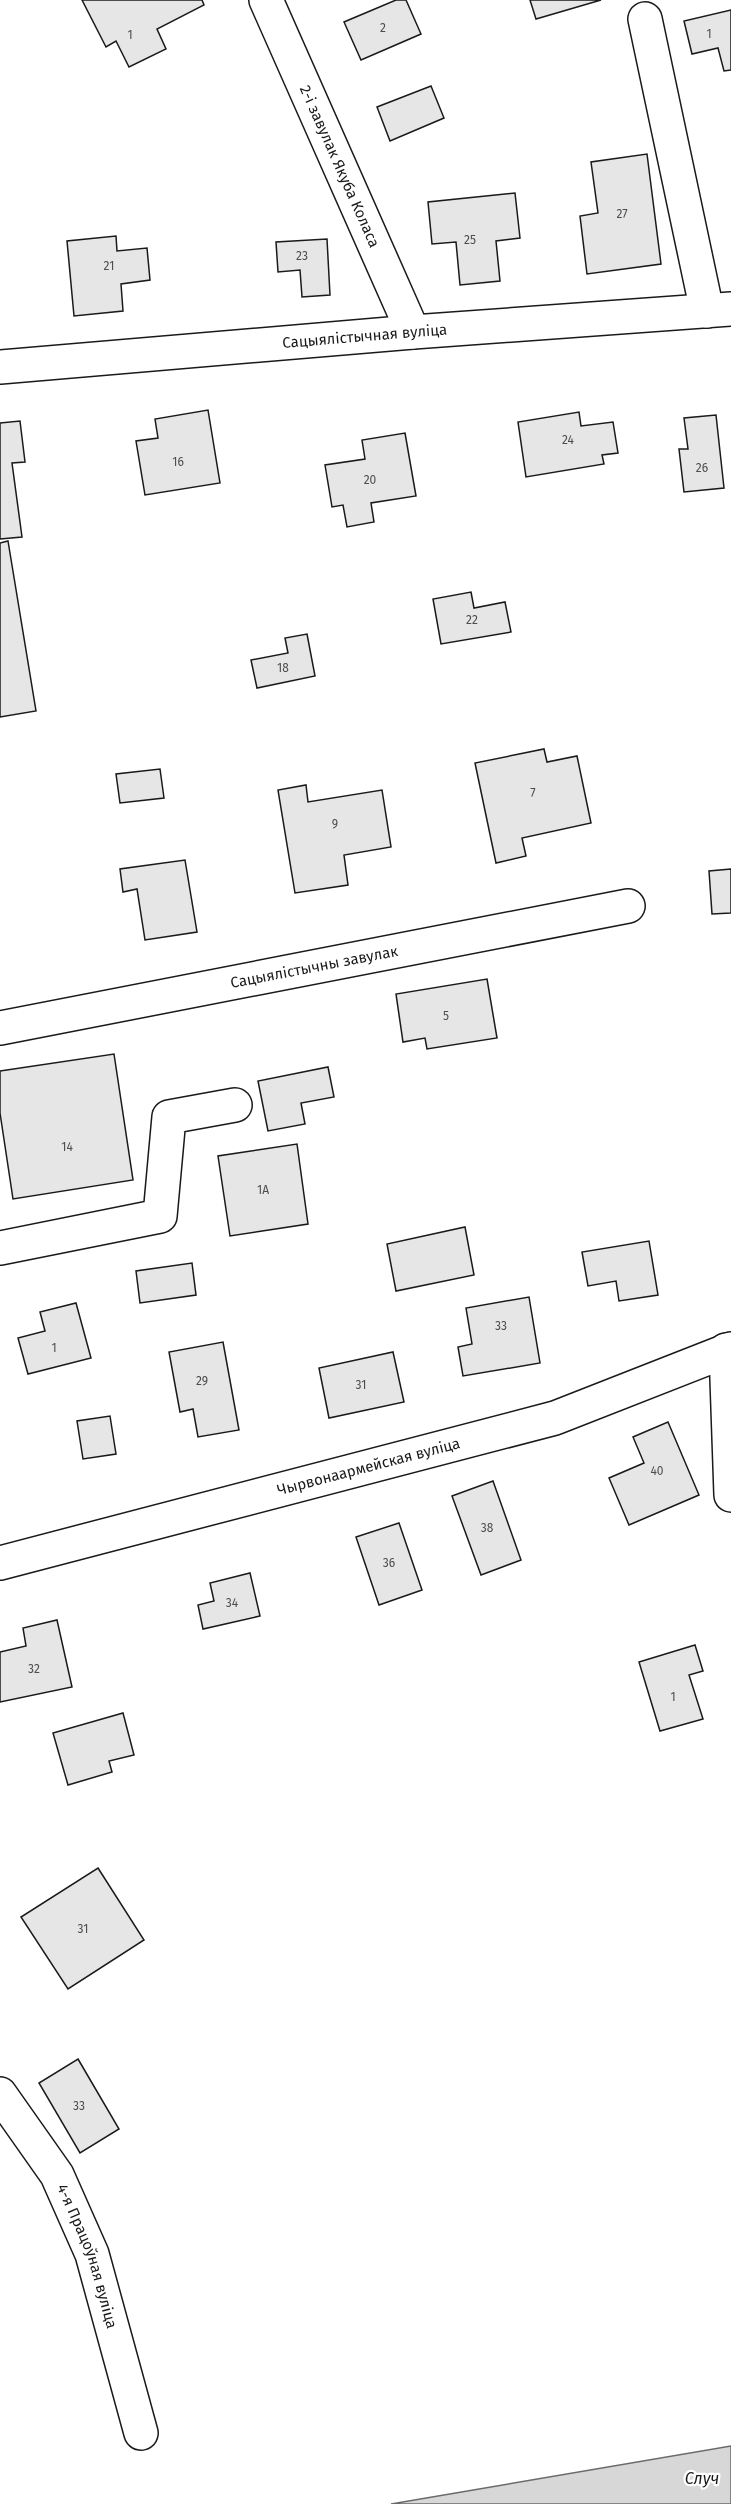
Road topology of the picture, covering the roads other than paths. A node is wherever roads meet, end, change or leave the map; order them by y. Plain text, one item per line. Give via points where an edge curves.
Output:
1 (266, 0) edge
2 (645, 19) dead end
3 (719, 310) edge
4 (413, 332) junction
5 (0, 367) edge
6 (628, 906) dead end
7 (0, 1028) edge
8 (235, 1105) dead end
9 (0, 1248) edge
10 (729, 1350) edge
11 (731, 1495) edge
12 (0, 1563) edge
13 (0, 2094) edge
14 (141, 2433) dead end

1 - 4 street, 2-і завулак Якуба Коласа
2 - 3 street
3 - 4 street, Сацыялістычная вуліца
4 - 5 street, Сацыялістычная вуліца
6 - 7 street, Сацыялістычны завулак
8 - 9 street via 169,1117 160,1216
10 - 11 street
10 - 12 street, Чырвонаармейская вуліца via 555,1418
13 - 14 street, 4-я Працоўная вуліца via 57,2175 92,2254

